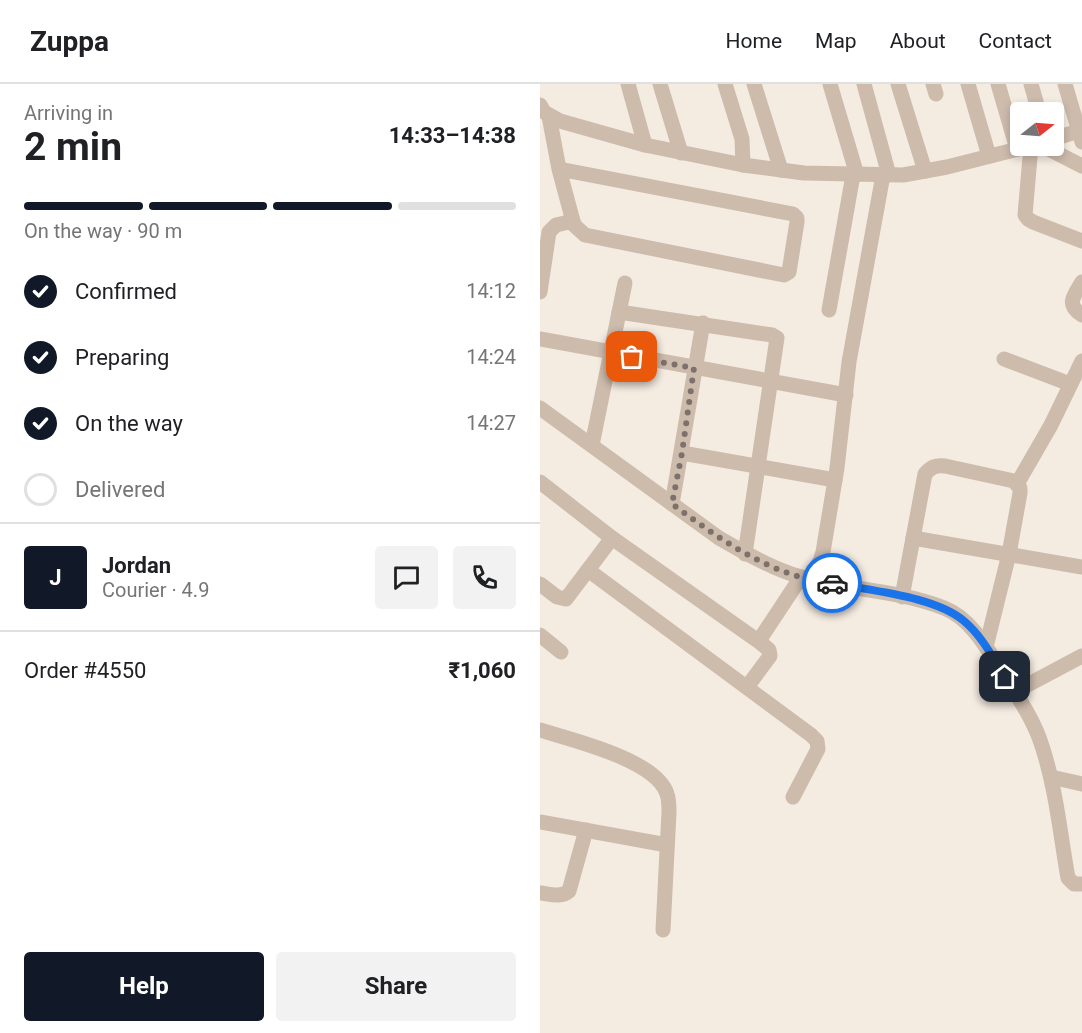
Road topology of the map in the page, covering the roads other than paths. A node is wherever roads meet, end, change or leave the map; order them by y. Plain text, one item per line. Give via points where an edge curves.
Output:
1 (628, 84) edge
2 (660, 84) edge
3 (724, 84) edge
4 (754, 84) edge
5 (864, 84) edge
6 (898, 84) edge
7 (968, 84) edge
8 (998, 84) edge
9 (1031, 84) edge
10 (1065, 84) edge
11 (834, 85) edge
12 (1036, 102) edge
13 (544, 110) edge
14 (1010, 111) edge
15 (1081, 134) edge
16 (1064, 137) edge
17 (645, 145) junction
18 (1010, 151) edge
19 (681, 153) junction
20 (989, 156) junction
21 (1026, 156) edge
22 (1062, 156) edge
23 (743, 165) junction
24 (1082, 166) edge
25 (560, 169) junction
26 (781, 170) junction
27 (926, 171) junction
28 (855, 175) junction
29 (886, 175) junction
30 (573, 221) junction
31 (1082, 241) edge
32 (1082, 282) edge
33 (625, 283) dead end
34 (540, 292) edge
35 (829, 310) dead end
36 (619, 312) junction
37 (1082, 315) edge
38 (703, 323) junction
39 (540, 339) edge
40 (611, 353) junction
41 (1004, 359) dead end
42 (1082, 361) edge
43 (694, 368) junction
44 (770, 380) junction
45 (1070, 384) junction
46 (846, 395) junction
47 (540, 408) edge
48 (592, 445) junction
49 (682, 453) junction
50 (759, 465) junction
51 (835, 480) junction
52 (540, 482) edge
53 (1017, 483) junction
54 (672, 504) junction
55 (612, 538) junction
56 (913, 538) junction
57 (746, 554) junction
58 (1009, 554) junction
59 (1082, 567) edge
60 (588, 570) junction
61 (805, 578) junction
62 (540, 584) edge
63 (902, 597) junction
64 (540, 635) edge
65 (761, 643) junction
66 (986, 647) junction
67 (561, 652) dead end
68 (1082, 656) edge
69 (747, 687) junction
70 (1014, 692) junction
71 (540, 730) edge
72 (1051, 777) junction
73 (1082, 784) edge
74 (793, 797) dead end
75 (540, 822) edge
76 (586, 830) junction
77 (667, 845) junction
78 (1082, 884) edge
79 (540, 893) edge
80 (663, 930) dead end

1 - 17 street
2 - 19 street
3 - 23 street via 742,139
4 - 26 street
5 - 29 street
6 - 27 street
7 - 20 street
8 - 14 street
9 - 12 street
10 - 15 street
11 - 28 street
13 - 17 street via 560,121
13 - 25 street
15 - 16 street
17 - 19 street
18 - 20 street
19 - 23 street
20 - 27 street
21 - 31 street via 1025,215 1033,222
22 - 24 street
23 - 26 street
25 - 30 street
25 - 30 street via 793,214 797,219 789,272 784,275 585,235
26 - 28 street
27 - 29 street
28 - 29 street
28 - 35 street
29 - 46 street via 865,270
30 - 34 street via 556,225 549,232
32 - 37 street via 1072,299 1074,310
33 - 36 street
36 - 38 street
36 - 40 street
38 - 43 street
38 - 44 street via 777,338
39 - 40 street
40 - 43 street
40 - 48 street
41 - 45 street
42 - 45 street
43 - 44 street
43 - 49 street
44 - 46 street
44 - 50 street
45 - 53 street
46 - 51 street
47 - 48 street
48 - 54 street
49 - 50 street
49 - 54 street
50 - 51 street
50 - 57 street
51 - 61 street via 824,552
52 - 55 street
53 - 56 street via 945,466 930,468 925,474
53 - 58 street via 1020,493
54 - 57 street
55 - 60 street
55 - 65 street
56 - 58 street
56 - 63 street
57 - 61 street
58 - 59 street
58 - 66 street
60 - 62 street via 566,599
60 - 69 street
61 - 63 street
61 - 65 street via 762,636
63 - 66 street via 946,609 965,622
64 - 67 street
65 - 69 street via 770,656
66 - 70 street
68 - 70 street
69 - 74 street via 817,741 816,756
70 - 72 street via 1041,741
71 - 77 street via 622,757 658,780 667,793
72 - 73 street
72 - 78 street via 1068,878 1074,884
75 - 76 street
76 - 77 street
76 - 79 street via 569,891 565,895
77 - 80 street

